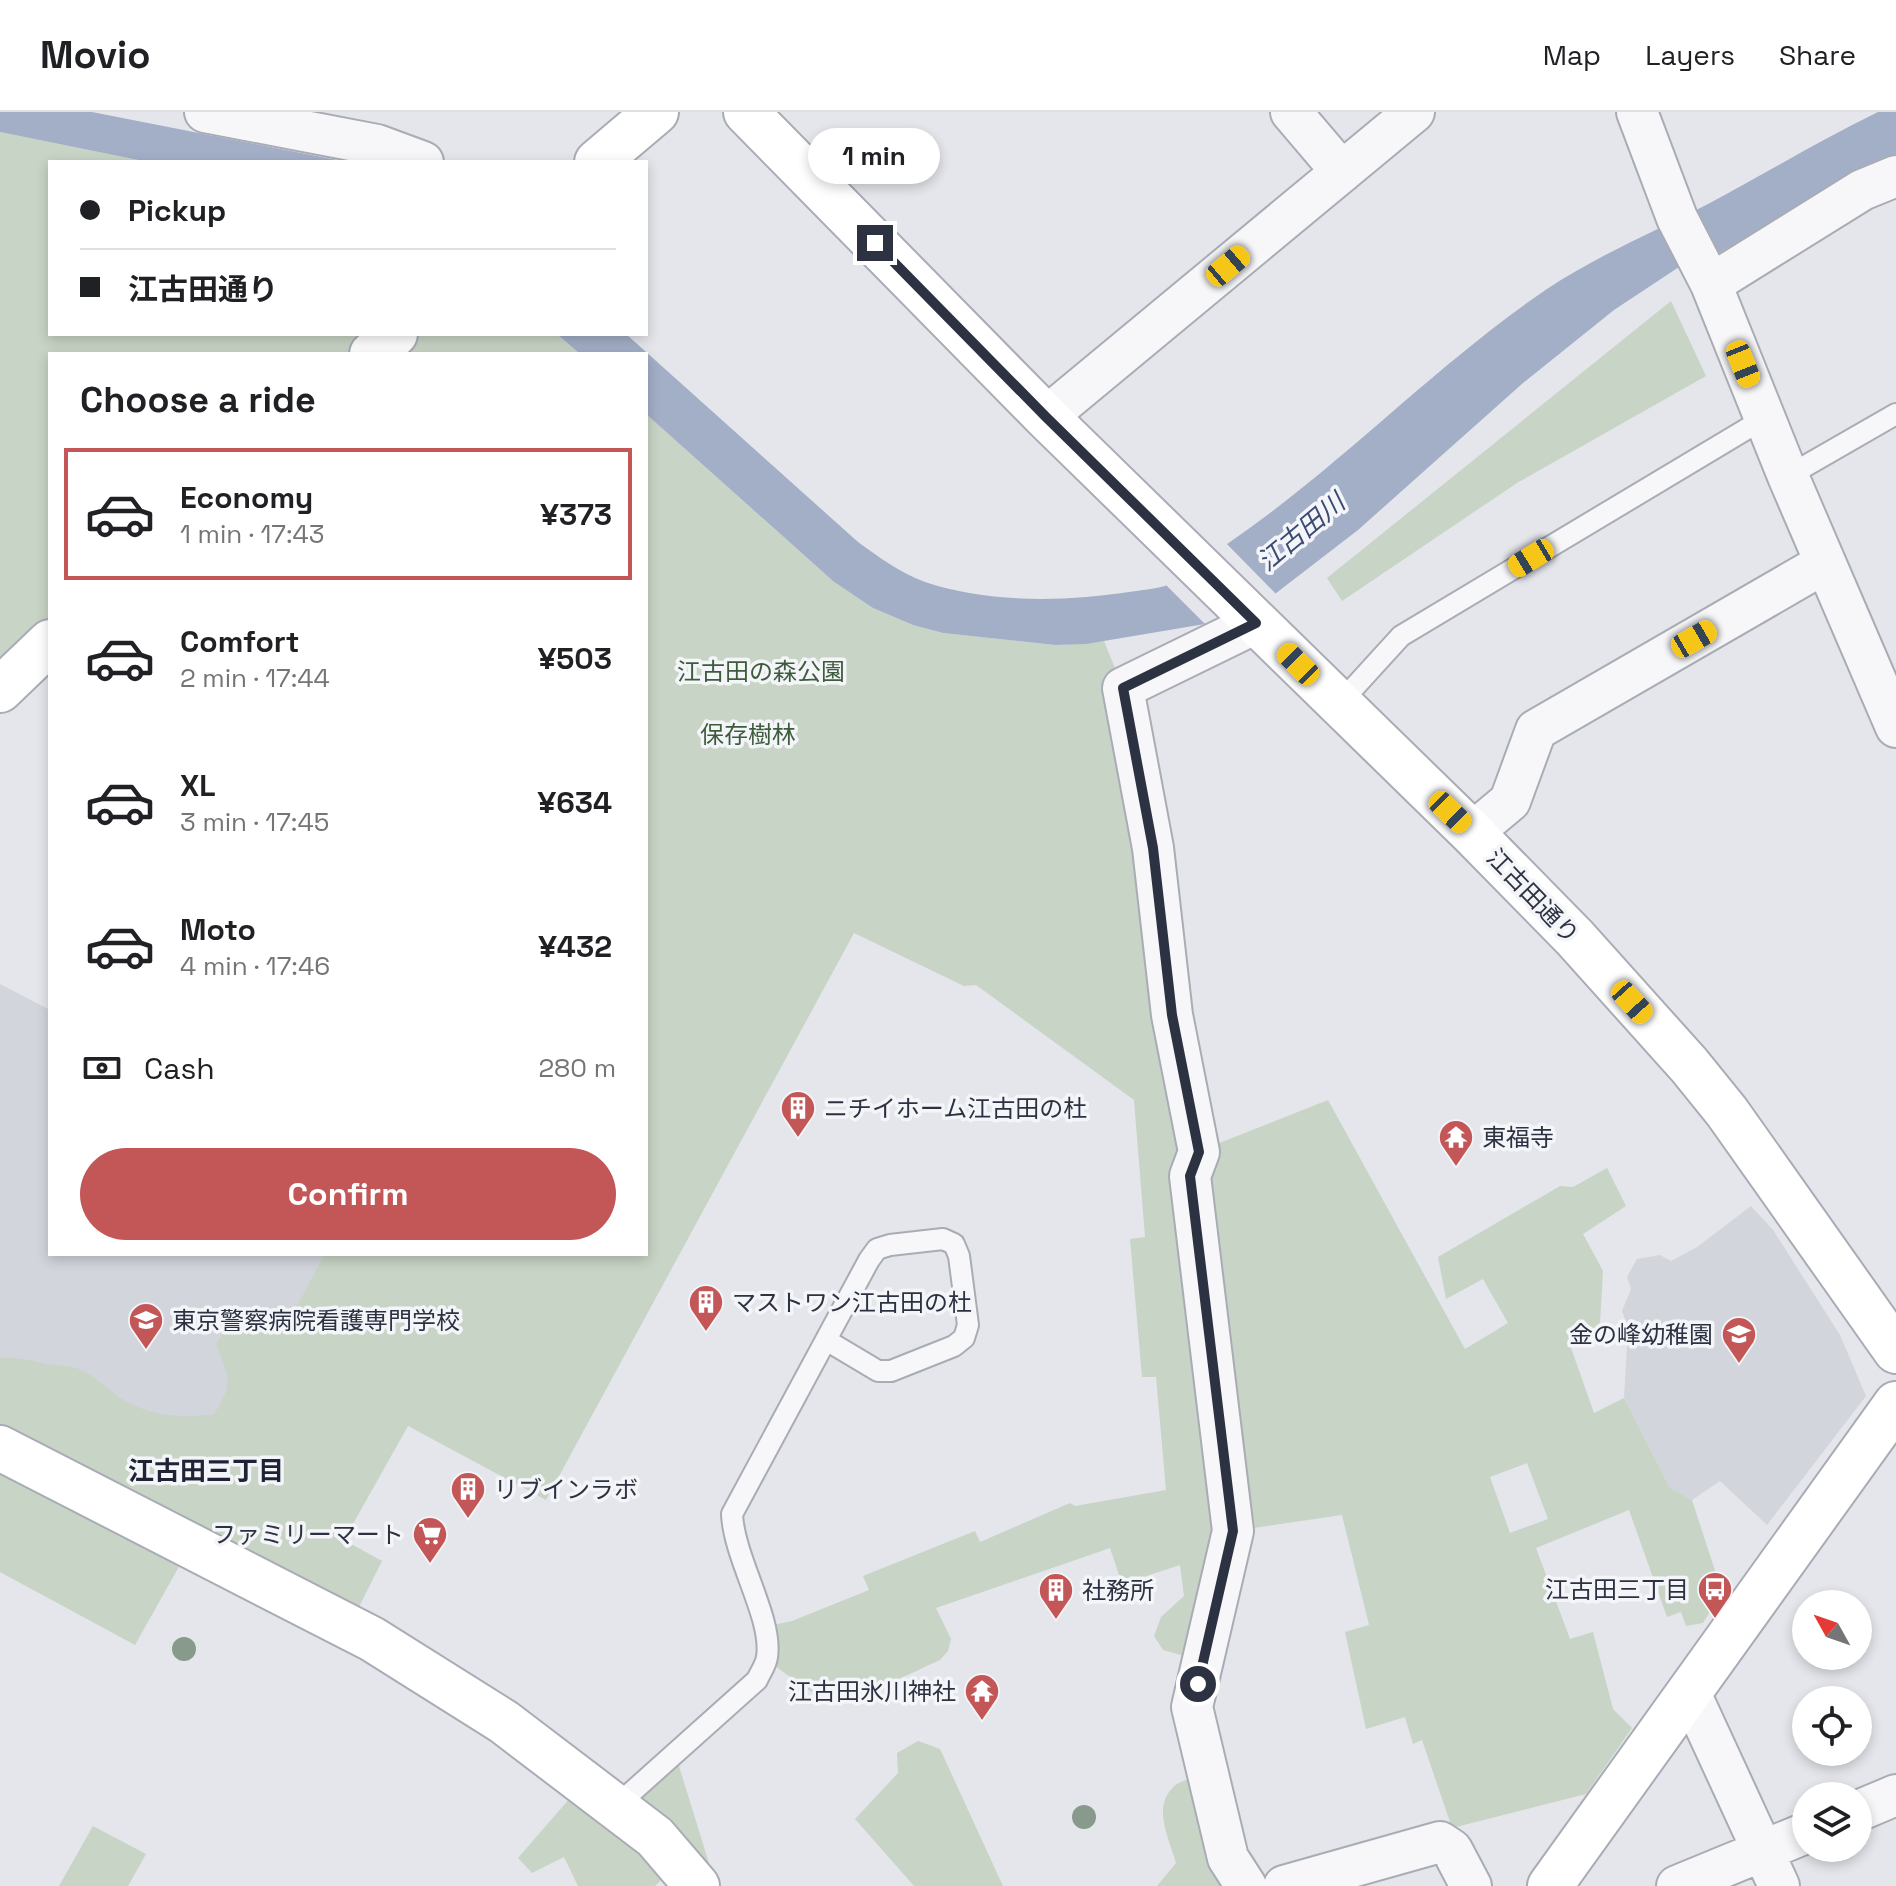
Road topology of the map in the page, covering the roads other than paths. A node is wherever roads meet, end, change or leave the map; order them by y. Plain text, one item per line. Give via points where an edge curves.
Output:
1 (205, 112) edge
2 (656, 112) edge
3 (746, 112) edge
4 (1291, 112) edge
5 (1414, 112) edge
6 (1637, 112) edge
7 (418, 160) edge
8 (599, 160) edge
9 (1342, 172) junction
10 (1896, 176) edge
11 (1711, 284) junction
12 (393, 336) edge
13 (374, 352) edge
14 (1896, 414) edge
15 (1046, 417) junction
16 (1765, 418) junction
17 (1788, 476) junction
18 (1825, 563) junction
19 (1249, 616) junction
20 (48, 644) edge
21 (0, 690) edge
22 (1339, 704) junction
23 (1896, 727) edge
24 (1472, 833) junction
25 (826, 1340) junction
26 (1896, 1351) edge
27 (1896, 1404) edge
28 (0, 1448) edge
29 (1690, 1693) junction
30 (1896, 1795) edge
31 (1872, 1805) edge
32 (615, 1807) junction
33 (1792, 1847) edge
34 (1771, 1869) edge
35 (697, 1886) edge
36 (1246, 1886) edge
37 (1284, 1886) edge
38 (1471, 1886) edge
39 (1550, 1886) edge
40 (1677, 1886) edge

1 - 7 street via 377,145
2 - 8 street
3 - 15 street, 江古田通り
4 - 9 street
5 - 9 street
6 - 11 street via 1677,218
9 - 15 street
10 - 11 street via 1862,190
11 - 16 street
12 - 13 street
14 - 17 lane
15 - 19 street, 江古田通り
16 - 17 street
16 - 22 lane via 1401,636
17 - 18 street
18 - 23 street
18 - 24 street via 1536,730 1510,801
19 - 22 street, 江古田通り
19 - 36 street via 1123,688 1153,848 1172,1015 1199,1152 1190,1176 1233,1531 1192,1707 1228,1858
20 - 21 street
22 - 24 street, 江古田通り
24 - 26 street, 江古田通り via 1699,1077
25 - 25 lane via 877,1249 943,1239 954,1244 968,1325 954,1346 891,1371 878,1371
25 - 32 lane via 732,1514 733,1533 768,1637 767,1660 757,1680
27 - 29 street
28 - 32 street via 372,1639 504,1722
29 - 34 street
29 - 39 street
30 - 31 street
32 - 35 street via 655,1837
33 - 34 street
34 - 40 street
37 - 38 street via 1440,1842 1452,1850

